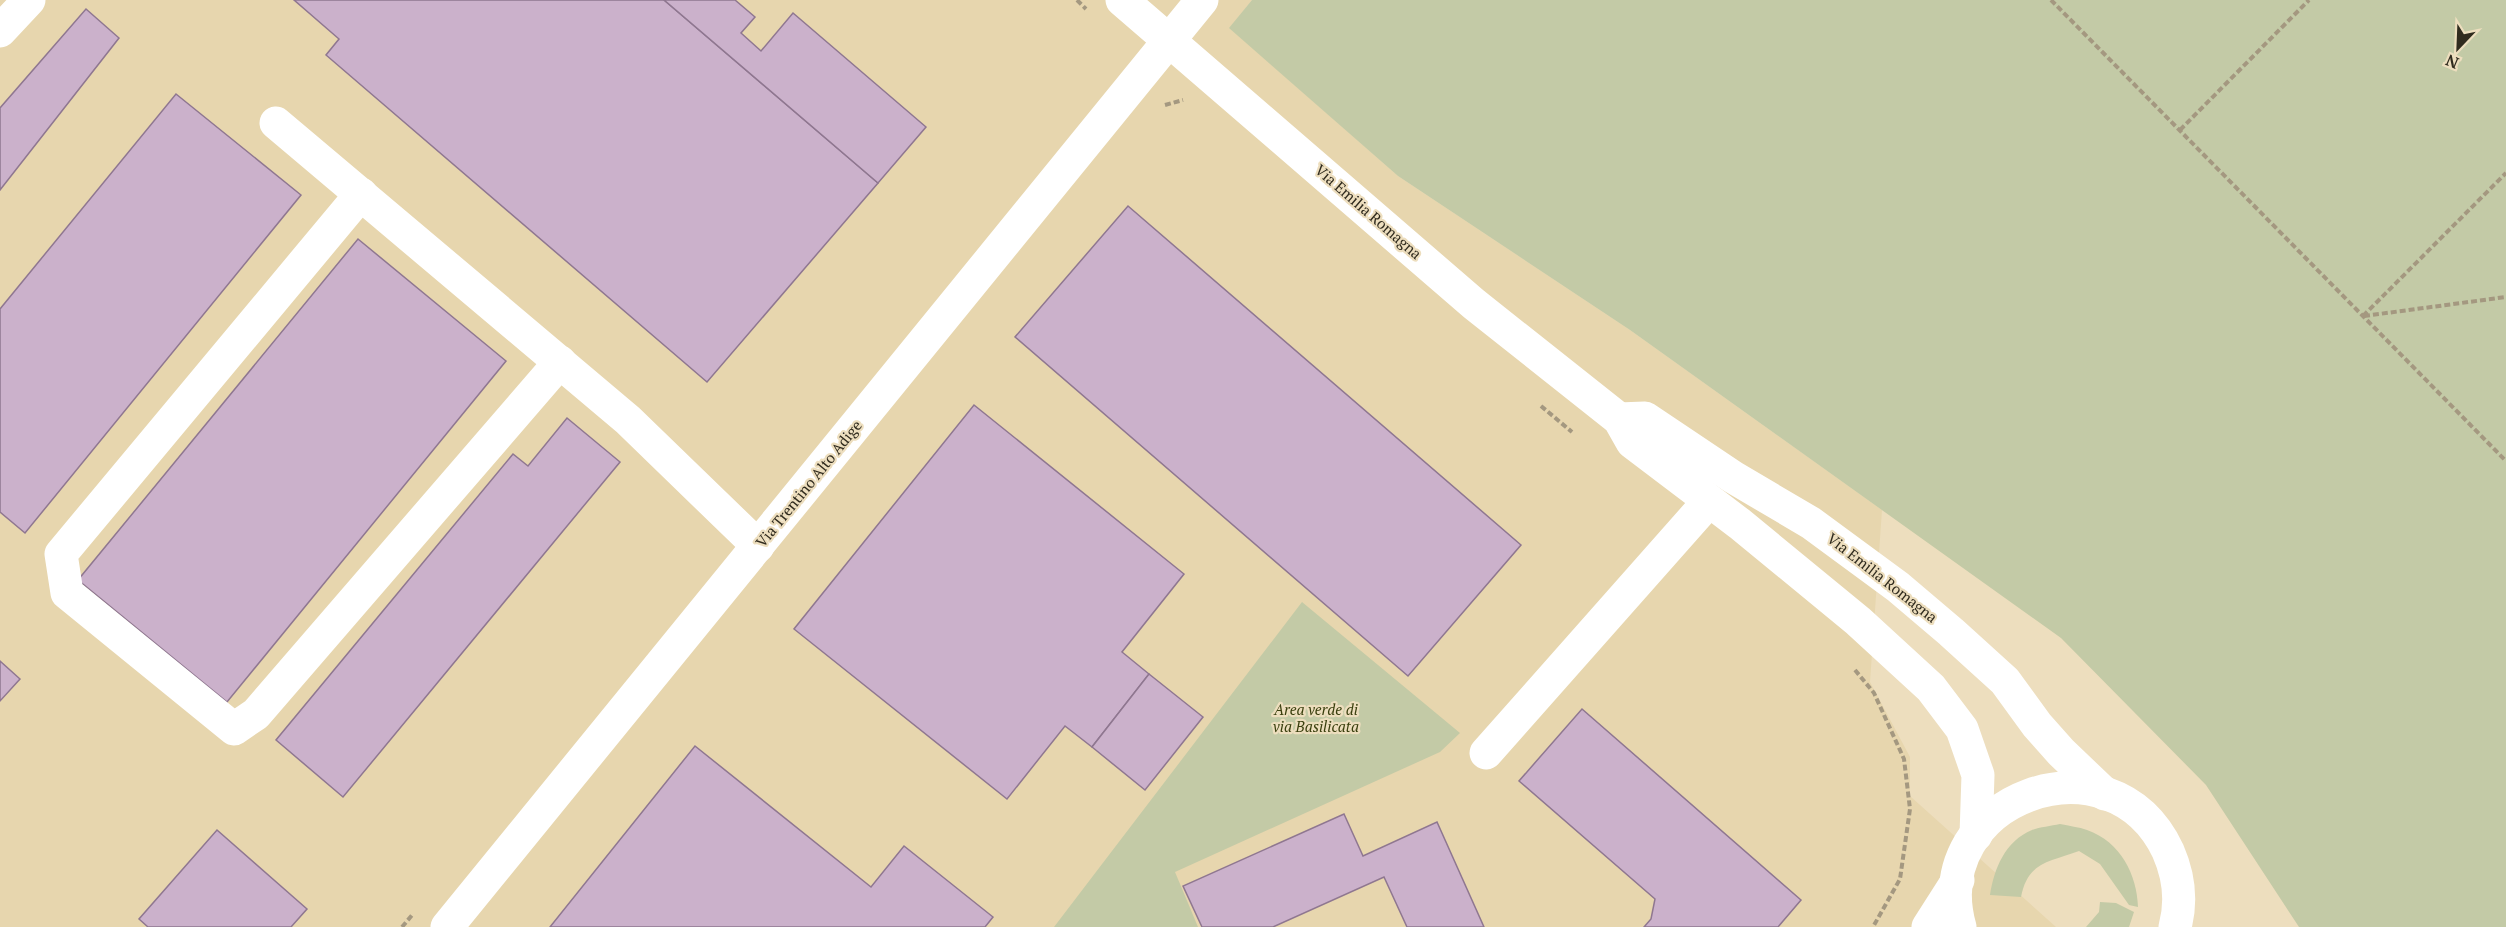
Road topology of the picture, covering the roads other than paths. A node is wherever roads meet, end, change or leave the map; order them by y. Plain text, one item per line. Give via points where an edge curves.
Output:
1 (29, 0) edge
2 (1122, 0) edge
3 (1202, 0) edge
4 (0, 31) edge
5 (1170, 40) junction
6 (276, 123) dead end
7 (361, 194) junction
8 (560, 362) junction
9 (1619, 419) junction
10 (1709, 501) junction
11 (758, 546) junction
12 (1486, 753) dead end
13 (2106, 794) junction
14 (1976, 834) junction
15 (1958, 880) junction
16 (2180, 923) edge
17 (447, 927) edge
18 (1928, 927) edge
19 (1960, 927) edge

1 - 4 street
2 - 5 street, Via Emilia Romagna
3 - 5 street, Via Trentino Alto Adige
5 - 9 street, Via Emilia Romagna via 1474,304
5 - 11 street, Via Trentino Alto Adige
6 - 7 street
7 - 8 street
7 - 8 street via 62,554 67,593 234,729 256,714
8 - 11 street via 628,420
9 - 10 street, Via Emilia Romagna via 1632,442
9 - 13 street, Via Emilia Romagna via 1645,418 1811,523 1898,587 2004,681 2061,752
10 - 12 street
10 - 14 street, Via Emilia Romagna via 1858,621 1931,688 1962,729 1978,775
11 - 17 street, Via Trentino Alto Adige
13 - 14 street, Via Emilia Romagna via 2082,788 2034,793 2005,807
13 - 16 street, Via Emilia Romagna via 2148,821 2163,841 2174,864 2179,888
14 - 15 street, Via Emilia Romagna
15 - 18 street
15 - 19 street, Via Emilia Romagna

